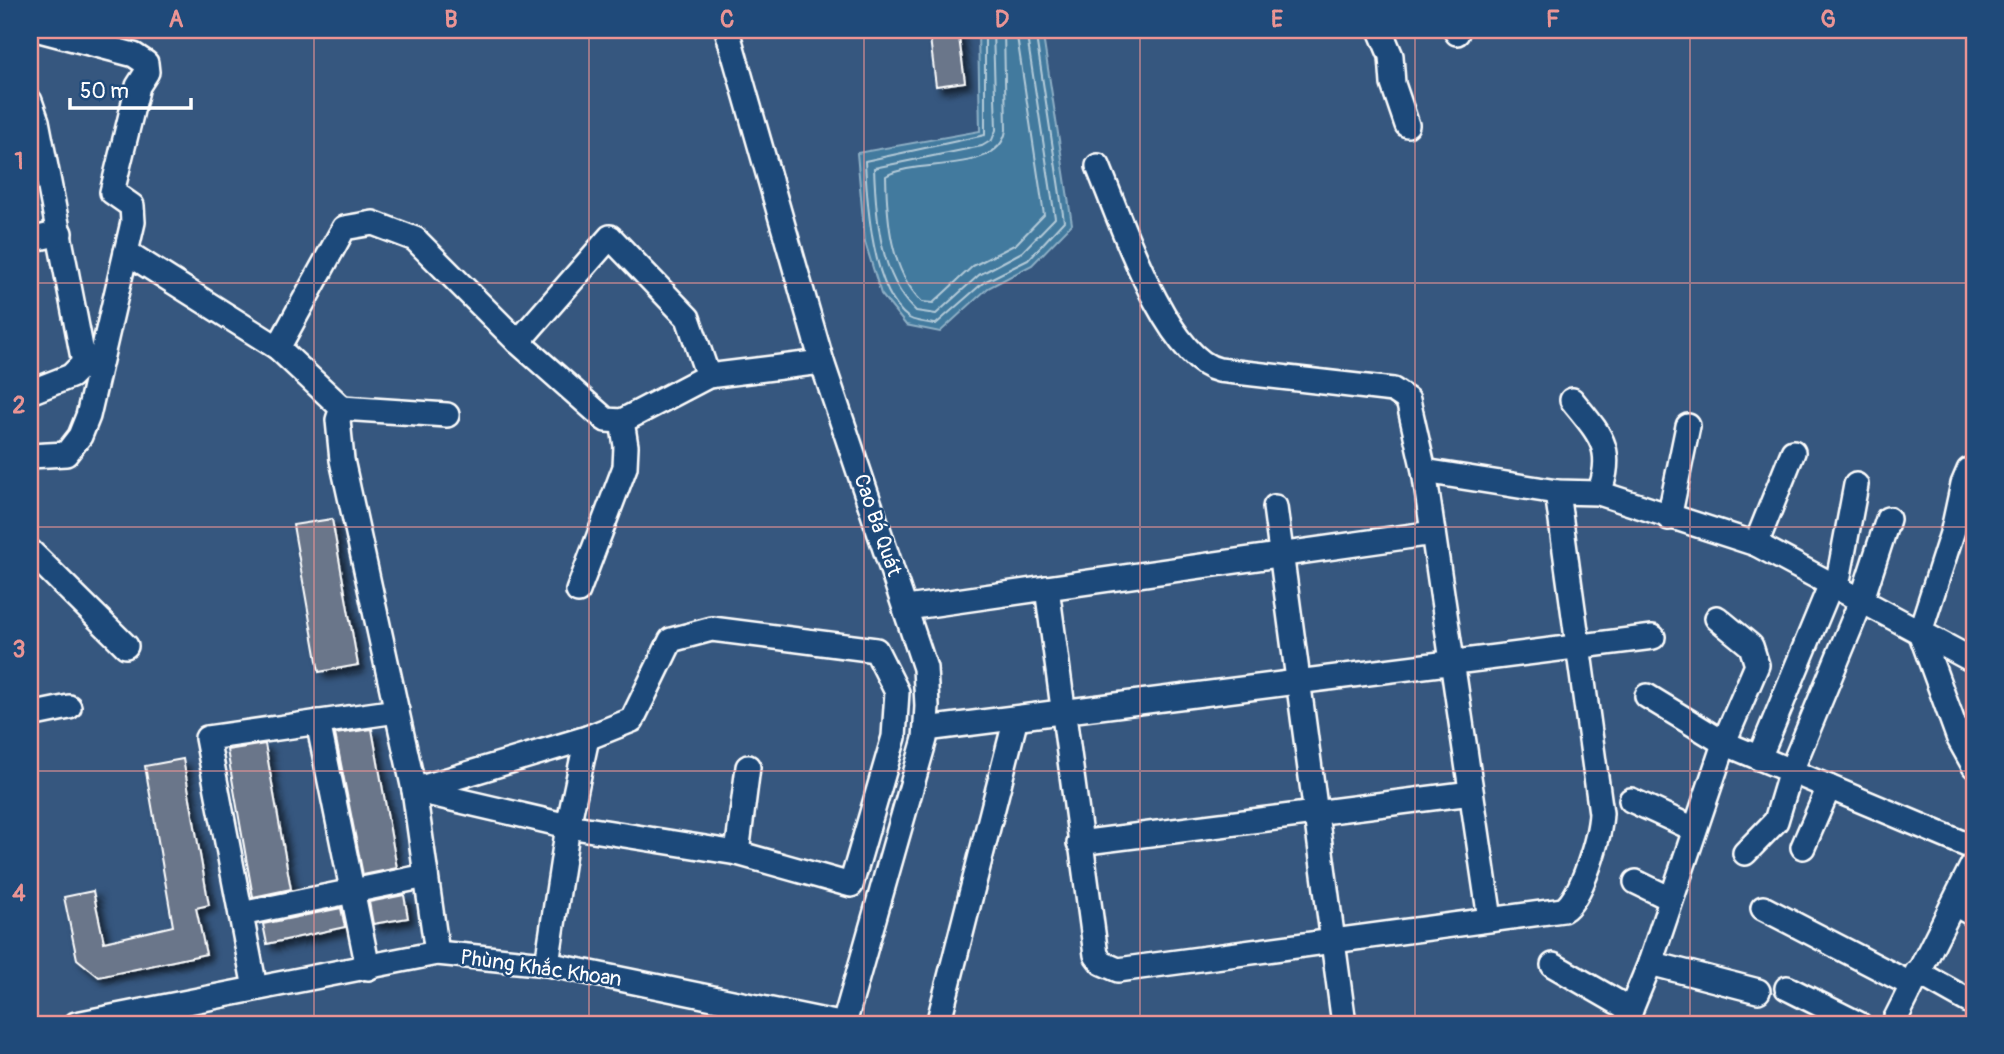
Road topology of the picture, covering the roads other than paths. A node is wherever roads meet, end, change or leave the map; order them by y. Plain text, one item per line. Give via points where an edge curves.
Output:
1 (39, 30) edge
2 (1380, 30) edge
3 (732, 31) edge
4 (30, 101) edge
5 (1407, 125) dead end
6 (1098, 166) dead end
7 (60, 233) junction
8 (30, 240) edge
9 (126, 252) junction
10 (518, 342) junction
11 (278, 348) junction
12 (822, 362) junction
13 (708, 376) junction
14 (30, 391) edge
15 (1572, 400) dead end
16 (342, 408) junction
17 (447, 415) dead end
18 (622, 421) junction
19 (1688, 426) dead end
20 (1793, 452) dead end
21 (30, 456) edge
22 (1974, 468) edge
23 (1424, 471) junction
24 (1856, 485) dead end
25 (1557, 492) junction
26 (1599, 493) junction
27 (1275, 507) dead end
28 (1669, 518) junction
29 (1888, 519) dead end
30 (1433, 533) junction
31 (1756, 544) junction
32 (30, 551) edge
33 (1281, 555) junction
34 (1834, 585) junction
35 (1046, 588) junction
36 (578, 591) dead end
37 (1862, 599) junction
38 (907, 608) junction
39 (1717, 618) dead end
40 (1920, 632) junction
41 (1653, 637) dead end
42 (126, 646) dead end
43 (1578, 647) junction
44 (1452, 662) junction
45 (1974, 662) edge
46 (1298, 682) junction
47 (1647, 696) dead end
48 (69, 707) dead end
49 (397, 710) junction
50 (1062, 712) junction
51 (30, 715) edge
52 (1016, 718) junction
53 (318, 722) junction
54 (926, 729) junction
55 (587, 738) junction
56 (1724, 743) junction
57 (1759, 758) junction
58 (1974, 766) edge
59 (748, 767) dead end
60 (1791, 771) junction
61 (1829, 787) junction
62 (414, 790) junction
63 (1471, 793) junction
64 (1631, 800) dead end
65 (1315, 813) junction
66 (568, 826) junction
67 (1694, 829) junction
68 (1080, 843) junction
69 (1803, 847) dead end
70 (1974, 848) edge
71 (737, 853) junction
72 (1745, 853) dead end
73 (1974, 862) edge
74 (426, 876) junction
75 (1636, 882) dead end
76 (352, 892) junction
77 (1671, 899) junction
78 (1763, 908) dead end
79 (1965, 910) edge
80 (241, 914) junction
81 (1490, 919) junction
82 (1332, 940) junction
83 (437, 953) junction
84 (1650, 962) junction
85 (547, 964) junction
86 (1553, 965) dead end
87 (368, 968) junction
88 (1915, 979) junction
89 (256, 988) junction
90 (1787, 988) dead end
91 (1758, 991) dead end
92 (1973, 1001) edge
93 (1628, 1017) edge
94 (834, 1023) edge
95 (76, 1024) edge
96 (938, 1024) edge
97 (1344, 1024) edge
98 (1859, 1024) edge
99 (1893, 1024) edge

1 - 9 street via 134,55 146,63 112,192 132,205
2 - 5 street
3 - 12 street, Cao Bá Quát
4 - 7 street
6 - 23 street via 1152,297 1198,362 1219,370 1400,392 1411,407
7 - 8 street
7 - 14 street via 84,363 71,376
9 - 11 street
9 - 21 street via 80,436 66,453
10 - 11 street via 415,239 373,223 344,228
10 - 13 street via 610,237 688,318
10 - 18 street via 600,416
11 - 16 street
12 - 13 street
12 - 38 street, Cao Bá Quát
13 - 18 street
15 - 26 street via 1603,439 1607,473
16 - 17 street
16 - 49 street via 338,420 342,460
18 - 36 street via 625,467
19 - 28 street
20 - 31 street
22 - 40 street via 1963,484
23 - 25 street
23 - 30 street
24 - 34 street
25 - 26 street
25 - 43 street
26 - 28 street
27 - 33 street
28 - 31 street
29 - 37 street
30 - 33 street
30 - 44 street
31 - 34 street
32 - 42 street
33 - 35 street
33 - 46 street
34 - 37 street
34 - 57 street
35 - 38 street
35 - 50 street
37 - 40 street
37 - 60 street
38 - 54 street, Cao Bá Quát via 925,668
39 - 56 street via 1751,646 1758,660
40 - 45 street
40 - 58 street
41 - 43 street
43 - 44 street
43 - 81 street via 1601,813 1578,893 1563,910
44 - 46 street
44 - 63 street
46 - 50 street
46 - 65 street
47 - 56 street
48 - 51 street
49 - 53 street
49 - 62 street
50 - 52 street
50 - 68 street
52 - 54 street
52 - 96 street
53 - 76 street
53 - 80 street via 207,738
54 - 94 street, Cao Bá Quát
55 - 62 street
55 - 66 street
55 - 71 street via 632,720 671,640 712,629 876,650 897,692 894,737 851,885
56 - 57 street
56 - 67 street
57 - 60 street
59 - 71 street
60 - 61 street
60 - 72 street via 1776,821
61 - 69 street
61 - 70 street
62 - 66 street
62 - 74 street
63 - 65 street
63 - 81 street
64 - 67 street
65 - 68 street
65 - 82 street
66 - 71 street
66 - 85 street
67 - 77 street
68 - 82 street via 1096,955 1111,968
73 - 79 street
74 - 76 street
74 - 83 street
75 - 77 street
76 - 80 street
76 - 87 street
77 - 84 street
78 - 88 street
79 - 88 street
80 - 89 street
81 - 82 street
82 - 97 street
83 - 85 street, Phùng Khắc Khoan
83 - 87 street, Phùng Khắc Khoan
84 - 91 street
84 - 93 street
85 - 94 street, Phùng Khắc Khoan
86 - 93 street
87 - 89 street, Phùng Khắc Khoan
88 - 92 street
88 - 99 street
89 - 95 street, Phùng Khắc Khoan
90 - 98 street

